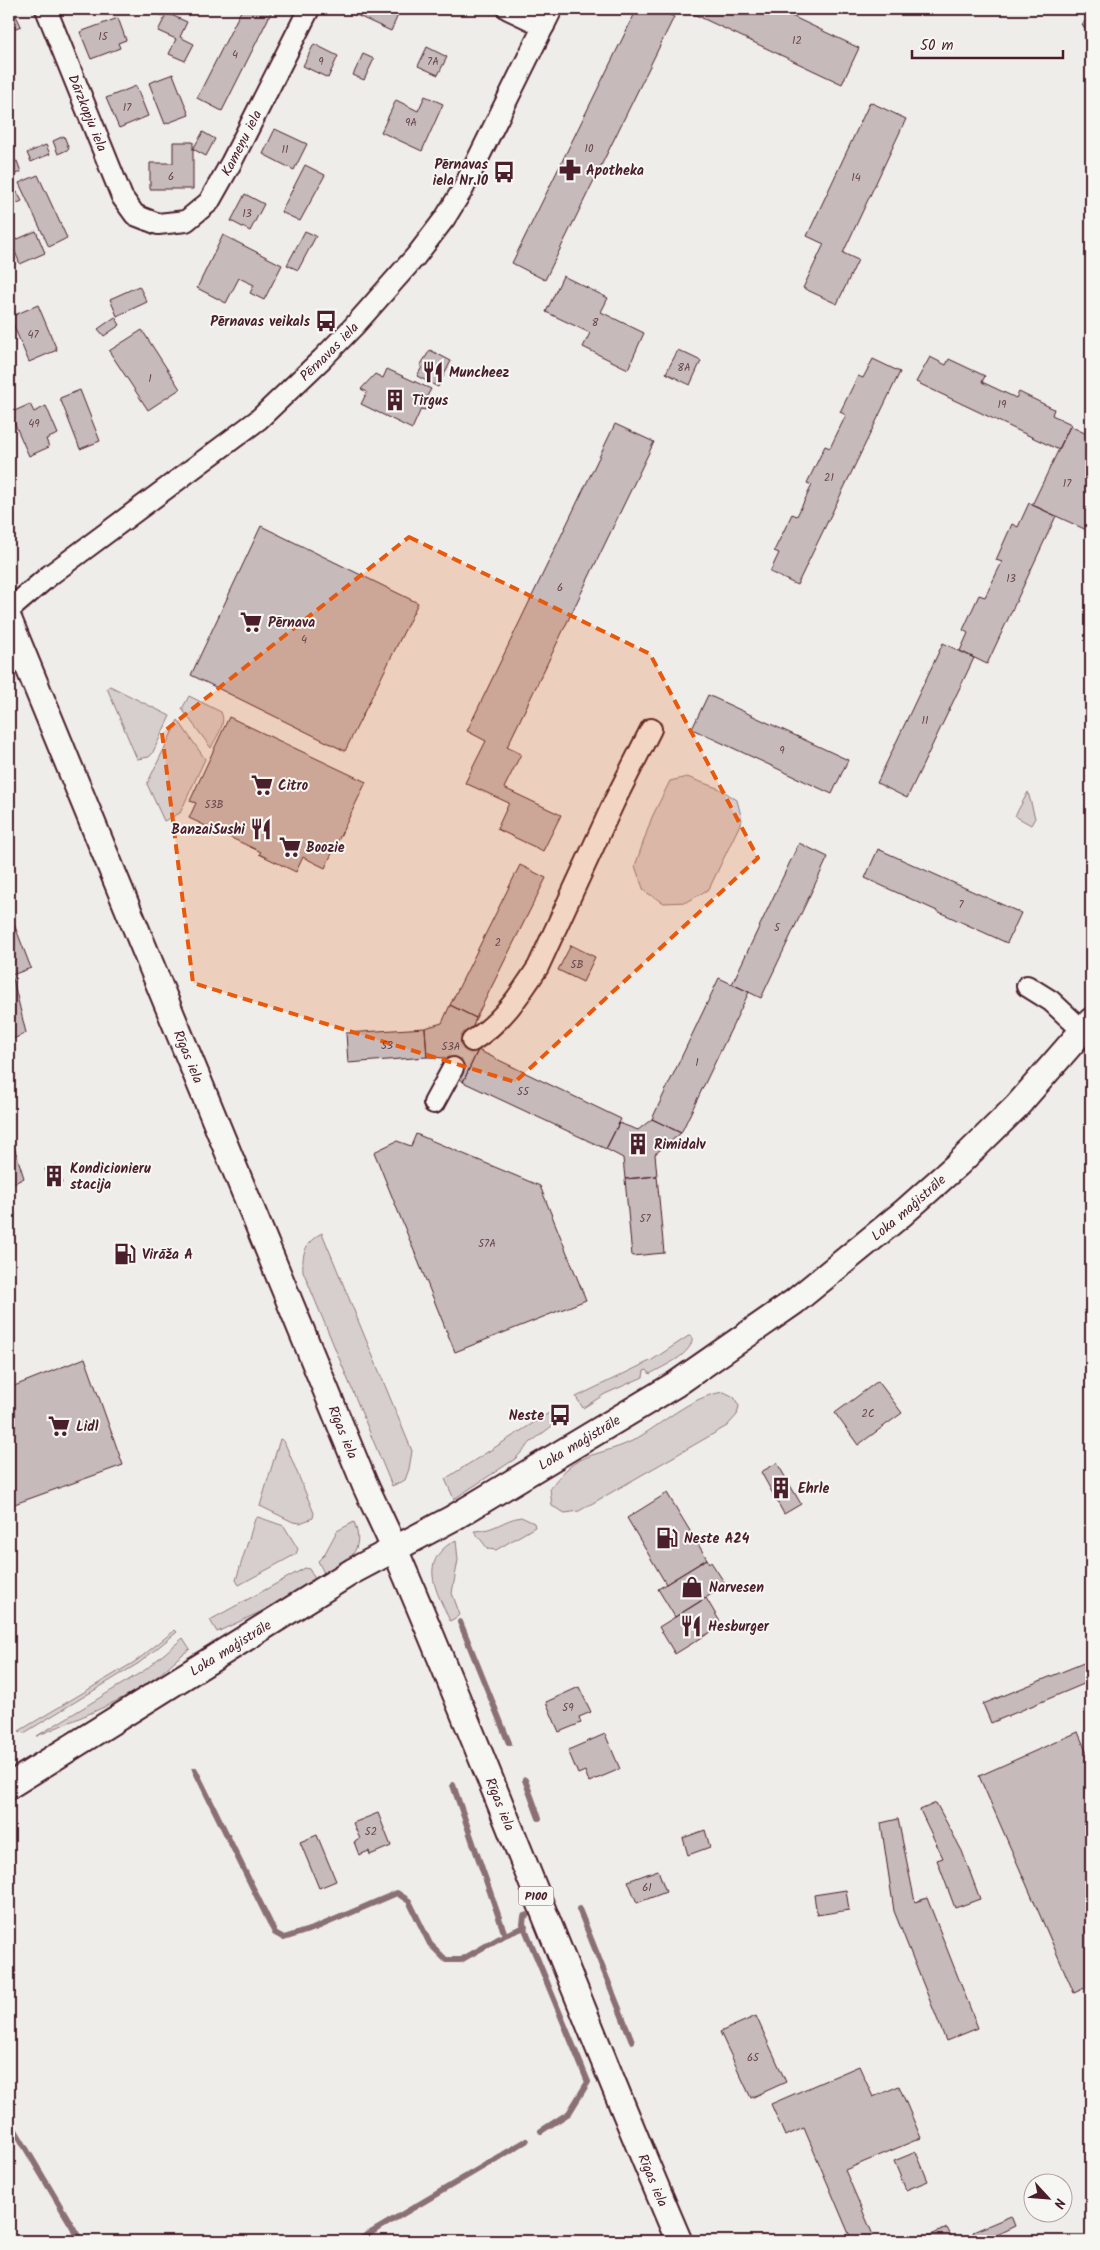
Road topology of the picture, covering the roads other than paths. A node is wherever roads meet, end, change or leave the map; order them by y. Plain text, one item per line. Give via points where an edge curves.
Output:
1 (46, 9) edge
2 (309, 9) edge
3 (508, 9) edge
4 (548, 17) edge
5 (135, 215) joint
6 (9, 610) edge
7 (9, 620) edge
8 (651, 728) dead end
9 (1027, 986) dead end
10 (1087, 1026) edge
11 (472, 1042) tunnel mouth
12 (453, 1068) tunnel mouth
13 (434, 1103) dead end
14 (395, 1549) junction
15 (9, 1786) edge
16 (679, 2241) edge

1 - 5 street, Dārzkopju iela via 122,197
2 - 5 street, Kameņu iela via 209,202 186,221 158,224
3 - 4 street
4 - 6 street, Pērnavas iela via 463,189 445,218 354,326 258,420 61,567
7 - 14 main road, Rīgas iela via 358,1467
8 - 11 street via 538,967 498,1021
9 - 10 street
10 - 14 main road, Loka maģistrāle via 1017,1106 958,1164 794,1302 676,1384 453,1518
12 - 13 street
14 - 15 main road, Loka maģistrāle via 310,1597
14 - 16 main road, Rīgas iela / P100

